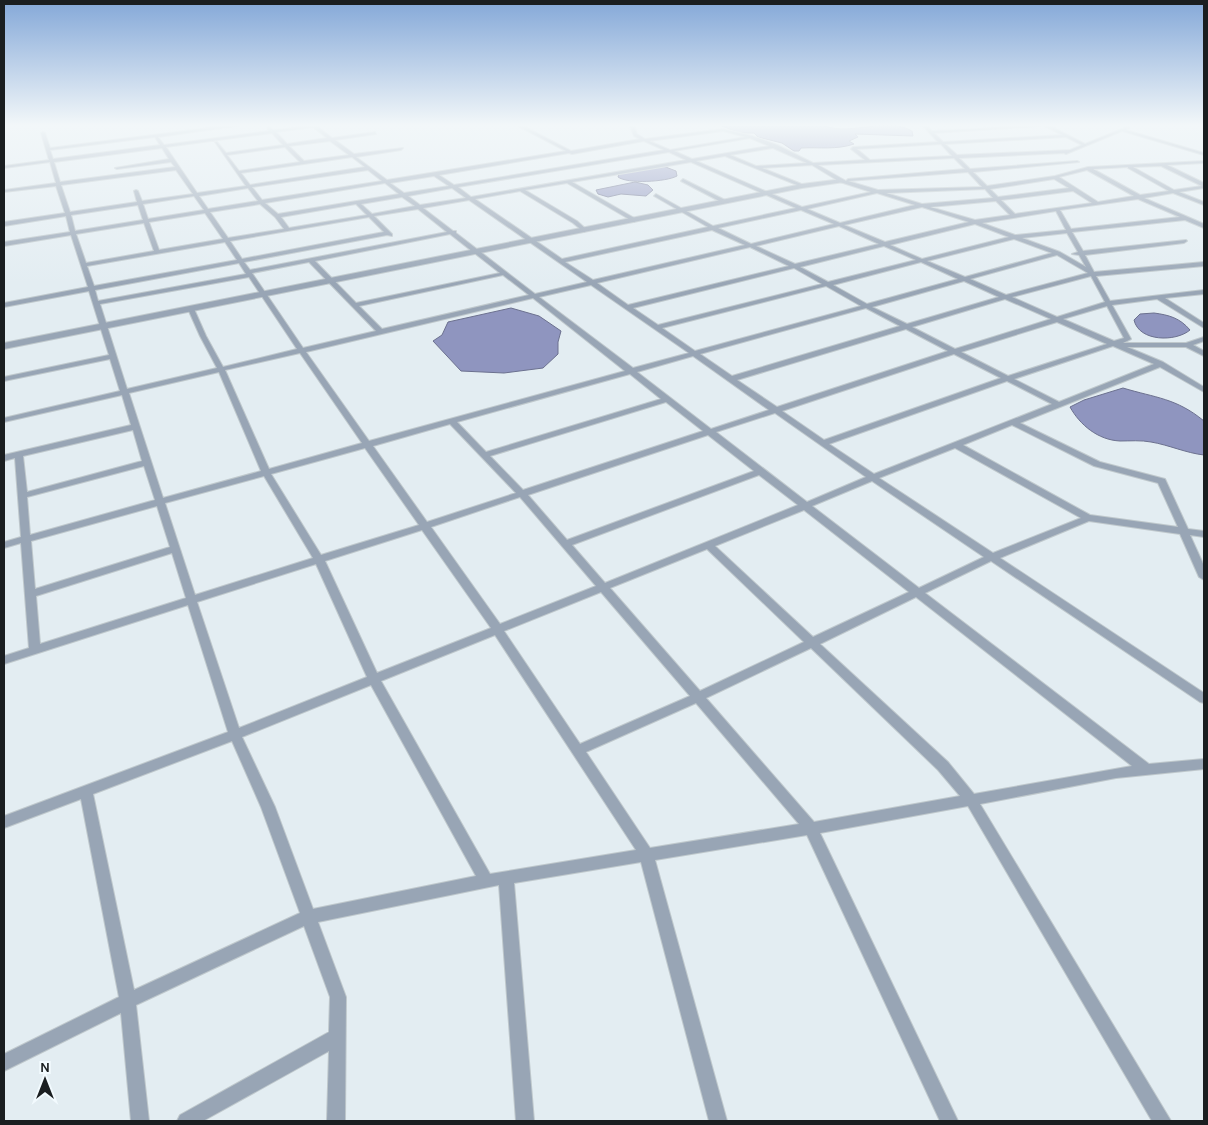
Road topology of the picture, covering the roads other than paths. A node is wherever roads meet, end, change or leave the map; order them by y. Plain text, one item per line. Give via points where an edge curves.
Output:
1 (56, 178) edge
2 (102, 178) edge
3 (185, 178) edge
4 (244, 178) edge
5 (300, 178) edge
6 (383, 178) edge
7 (408, 178) edge
8 (443, 178) edge
9 (498, 178) edge
10 (586, 178) edge
11 (732, 178) edge
12 (783, 178) edge
13 (838, 178) edge
14 (871, 178) edge
15 (976, 178) edge
16 (1046, 178) edge
17 (1057, 178) edge
18 (1106, 178) edge
19 (1151, 178) edge
20 (1190, 178) edge
21 (683, 180) dead end
22 (842, 181) junction
23 (387, 182) junction
24 (568, 182) junction
25 (58, 184) junction
26 (250, 186) junction
27 (454, 186) junction
28 (802, 186) junction
29 (1204, 186) edge
30 (986, 188) junction
31 (1074, 189) junction
32 (520, 190) junction
33 (4, 191) edge
34 (136, 191) dead end
35 (876, 192) junction
36 (1174, 192) junction
37 (767, 194) junction
38 (196, 195) junction
39 (405, 195) junction
40 (656, 195) dead end
41 (1139, 197) junction
42 (471, 198) junction
43 (998, 200) junction
44 (261, 202) junction
45 (725, 202) junction
46 (140, 203) junction
47 (358, 203) junction
48 (1098, 204) junction
49 (1204, 204) edge
50 (919, 206) junction
51 (420, 207) junction
52 (802, 209) junction
53 (681, 210) junction
54 (1057, 210) junction
55 (207, 211) junction
56 (67, 214) junction
57 (277, 216) junction
58 (371, 216) junction
59 (1014, 216) junction
60 (1185, 218) junction
61 (147, 220) junction
62 (634, 220) junction
63 (975, 222) junction
64 (4, 224) edge
65 (839, 225) junction
66 (1204, 226) edge
67 (713, 228) junction
68 (288, 230) junction
69 (584, 230) junction
70 (1068, 230) junction
71 (73, 232) junction
72 (454, 232) junction
73 (388, 233) junction
74 (1014, 237) junction
75 (227, 240) junction
76 (532, 240) junction
77 (1184, 241) dead end
78 (398, 243) junction
79 (4, 244) edge
80 (885, 244) junction
81 (751, 246) junction
82 (478, 251) junction
83 (157, 252) junction
84 (1081, 253) junction
85 (1060, 254) junction
86 (240, 260) junction
87 (311, 260) junction
88 (920, 260) junction
89 (561, 261) junction
90 (1204, 264) edge
91 (83, 265) junction
92 (795, 267) junction
93 (506, 273) junction
94 (249, 274) junction
95 (1093, 274) junction
96 (964, 279) junction
97 (331, 280) junction
98 (592, 283) junction
99 (828, 285) junction
100 (91, 288) junction
101 (1204, 292) edge
102 (263, 294) junction
103 (536, 296) junction
104 (1005, 297) junction
105 (1158, 297) junction
106 (96, 303) junction
107 (1109, 303) junction
108 (4, 304) edge
109 (355, 305) junction
110 (866, 306) junction
111 (629, 308) junction
112 (191, 309) junction
113 (1058, 320) junction
114 (103, 326) junction
115 (1204, 326) edge
116 (659, 327) junction
117 (908, 327) junction
118 (382, 332) junction
119 (1204, 340) edge
120 (1114, 345) junction
121 (1187, 345) junction
122 (4, 346) edge
123 (301, 350) junction
124 (955, 351) junction
125 (694, 354) junction
126 (1204, 354) edge
127 (112, 356) junction
128 (1160, 364) junction
129 (221, 369) junction
130 (632, 371) junction
131 (1008, 378) junction
132 (4, 379) edge
133 (731, 379) junction
134 (1204, 390) edge
135 (124, 392) junction
136 (668, 399) junction
137 (1060, 405) junction
138 (777, 410) junction
139 (4, 420) edge
140 (452, 421) junction
141 (1014, 423) junction
142 (135, 427) junction
143 (710, 432) junction
144 (823, 443) junction
145 (367, 444) junction
146 (957, 445) junction
147 (19, 455) junction
148 (485, 455) junction
149 (4, 458) edge
150 (147, 462) junction
151 (760, 471) junction
152 (266, 472) junction
153 (872, 477) junction
154 (522, 494) junction
155 (22, 496) junction
156 (160, 502) junction
157 (805, 506) junction
158 (1088, 518) junction
159 (424, 526) junction
160 (1184, 532) junction
161 (1204, 534) edge
162 (26, 539) junction
163 (566, 544) junction
164 (4, 545) edge
165 (708, 545) junction
166 (175, 548) junction
167 (992, 557) junction
168 (319, 560) junction
169 (1204, 578) edge
170 (604, 587) junction
171 (918, 593) junction
172 (30, 594) junction
173 (192, 601) junction
174 (498, 630) junction
175 (812, 643) junction
176 (35, 650) junction
177 (4, 660) edge
178 (374, 680) junction
179 (698, 697) junction
180 (1204, 699) edge
181 (235, 735) junction
182 (578, 750) junction
183 (1204, 764) edge
184 (1147, 770) junction
185 (86, 791) junction
186 (971, 800) junction
187 (4, 822) edge
188 (811, 828) junction
189 (646, 854) junction
190 (506, 879) junction
191 (486, 881) junction
192 (308, 916) junction
193 (128, 1001) junction
194 (337, 1037) junction
195 (4, 1063) edge
196 (140, 1121) edge
197 (186, 1121) edge
198 (336, 1121) edge
199 (525, 1121) edge
200 (718, 1121) edge
201 (949, 1121) edge
202 (1162, 1121) edge

1 - 25 street
2 - 25 street
3 - 38 street
4 - 26 street
5 - 26 street
6 - 23 street
7 - 23 street
8 - 27 street
9 - 27 street
10 - 24 street
11 - 37 street
12 - 28 street
13 - 22 street
14 - 22 street
15 - 30 street
16 - 30 street
17 - 31 street
18 - 41 street
19 - 36 street
20 - 29 street
21 - 45 street
22 - 28 street
22 - 35 street
23 - 39 street
23 - 44 street
24 - 32 street
24 - 62 street
25 - 33 street
25 - 56 street
26 - 38 street
26 - 44 street
27 - 39 street
27 - 42 street
28 - 37 street
29 - 36 street
30 - 35 street
30 - 43 street
31 - 43 street
31 - 48 street
32 - 42 street
32 - 69 street
34 - 46 street
35 - 50 street
35 - 52 street
36 - 41 street
36 - 49 street
37 - 45 street
37 - 52 street
38 - 46 street
38 - 55 street
39 - 47 street
39 - 51 street
40 - 53 street
41 - 48 street
41 - 60 street
42 - 51 street
42 - 76 street
43 - 50 street
43 - 59 street
44 - 55 street
44 - 57 street
45 - 53 street
46 - 56 street
46 - 61 street
47 - 57 street
47 - 58 street
48 - 54 street
50 - 63 street
50 - 65 street
51 - 58 street
51 - 72 street
52 - 65 street
52 - 67 street
53 - 62 street
53 - 67 street
54 - 59 street
54 - 70 street
55 - 61 street
55 - 75 street
56 - 64 street
56 - 71 street
57 - 68 street
58 - 68 street
58 - 73 street
59 - 63 street
60 - 66 street
60 - 70 street
61 - 71 street
61 - 83 street
62 - 69 street
63 - 74 street
63 - 80 street
65 - 80 street
65 - 81 street
67 - 81 street
67 - 89 street
68 - 75 street
69 - 76 street
70 - 74 street
70 - 84 street
71 - 79 street
71 - 91 street
72 - 78 street
72 - 82 street
73 - 78 street
73 - 86 street
74 - 85 street
74 - 88 street
75 - 83 street
75 - 86 street
76 - 82 street
76 - 89 street
77 - 84 street
78 - 87 street
80 - 88 street
80 - 92 street
81 - 92 street
81 - 98 street
82 - 93 street
82 - 97 street
83 - 91 street
84 - 85 street
84 - 95 street
85 - 95 street
85 - 96 street
86 - 94 street
86 - 100 street
87 - 94 street
87 - 97 street
88 - 96 street
88 - 99 street
89 - 98 street
90 - 95 street
91 - 100 street
92 - 99 street
92 - 111 street
93 - 103 street
93 - 109 street
94 - 102 street
94 - 106 street
95 - 104 street
95 - 107 street
96 - 104 street
96 - 110 street
97 - 102 street
97 - 109 street
98 - 103 street
98 - 111 street
99 - 110 street
99 - 116 street
100 - 106 street
100 - 108 street
101 - 105 street
102 - 112 street
102 - 123 street
103 - 118 street
103 - 130 street
104 - 113 street
104 - 117 street
105 - 107 street
105 - 115 street
106 - 114 street
107 - 113 street
107 - 120 street via 1128,339
109 - 118 street
110 - 117 street
110 - 125 street
111 - 116 street
112 - 114 street
112 - 129 street
113 - 120 street
113 - 124 street
114 - 122 street
114 - 127 street
116 - 125 street
117 - 124 street
117 - 133 street
118 - 123 street
119 - 121 street
120 - 121 street
120 - 128 street
120 - 131 street
121 - 126 street
123 - 129 street
123 - 145 street
124 - 131 street
124 - 138 street
125 - 130 street
125 - 133 street
127 - 132 street
127 - 135 street
128 - 134 street
128 - 137 street
129 - 135 street
129 - 152 street
130 - 136 street
130 - 140 street
131 - 137 street
131 - 144 street
133 - 138 street
135 - 139 street
135 - 142 street
136 - 143 street
136 - 148 street
137 - 141 street
138 - 143 street
138 - 144 street
140 - 145 street
140 - 148 street
141 - 146 street
141 - 160 street via 1097,464 1162,481
142 - 147 street
142 - 150 street
143 - 151 street
143 - 154 street
144 - 153 street
145 - 152 street
145 - 159 street
146 - 153 street
146 - 158 street
147 - 149 street
147 - 155 street
148 - 154 street
150 - 155 street
150 - 156 street
151 - 157 street
151 - 163 street
152 - 156 street
152 - 168 street
153 - 157 street
153 - 167 street
154 - 159 street
154 - 163 street
155 - 162 street
156 - 162 street
156 - 166 street
157 - 165 street
157 - 171 street
158 - 160 street
158 - 167 street
159 - 168 street
159 - 174 street
160 - 161 street
160 - 169 street
162 - 164 street
162 - 172 street
163 - 170 street
165 - 170 street
165 - 175 street
166 - 172 street
166 - 173 street
167 - 171 street
167 - 180 street
168 - 173 street
168 - 178 street
170 - 174 street
170 - 179 street
171 - 175 street
171 - 184 street
172 - 176 street
173 - 176 street
173 - 181 street
174 - 178 street
174 - 182 street
175 - 179 street
175 - 186 street via 942,766
176 - 177 street
178 - 181 street
178 - 191 street
179 - 182 street
179 - 188 street
181 - 185 street
181 - 192 street via 268,807
182 - 189 street
183 - 184 street
184 - 186 street
185 - 187 street
185 - 193 street
186 - 188 street
186 - 202 street
188 - 189 street
188 - 201 street
189 - 190 street
189 - 200 street
190 - 191 street
190 - 199 street
191 - 192 street
192 - 193 street
192 - 194 street via 338,997
193 - 195 street
193 - 196 street
194 - 197 street
194 - 198 street

